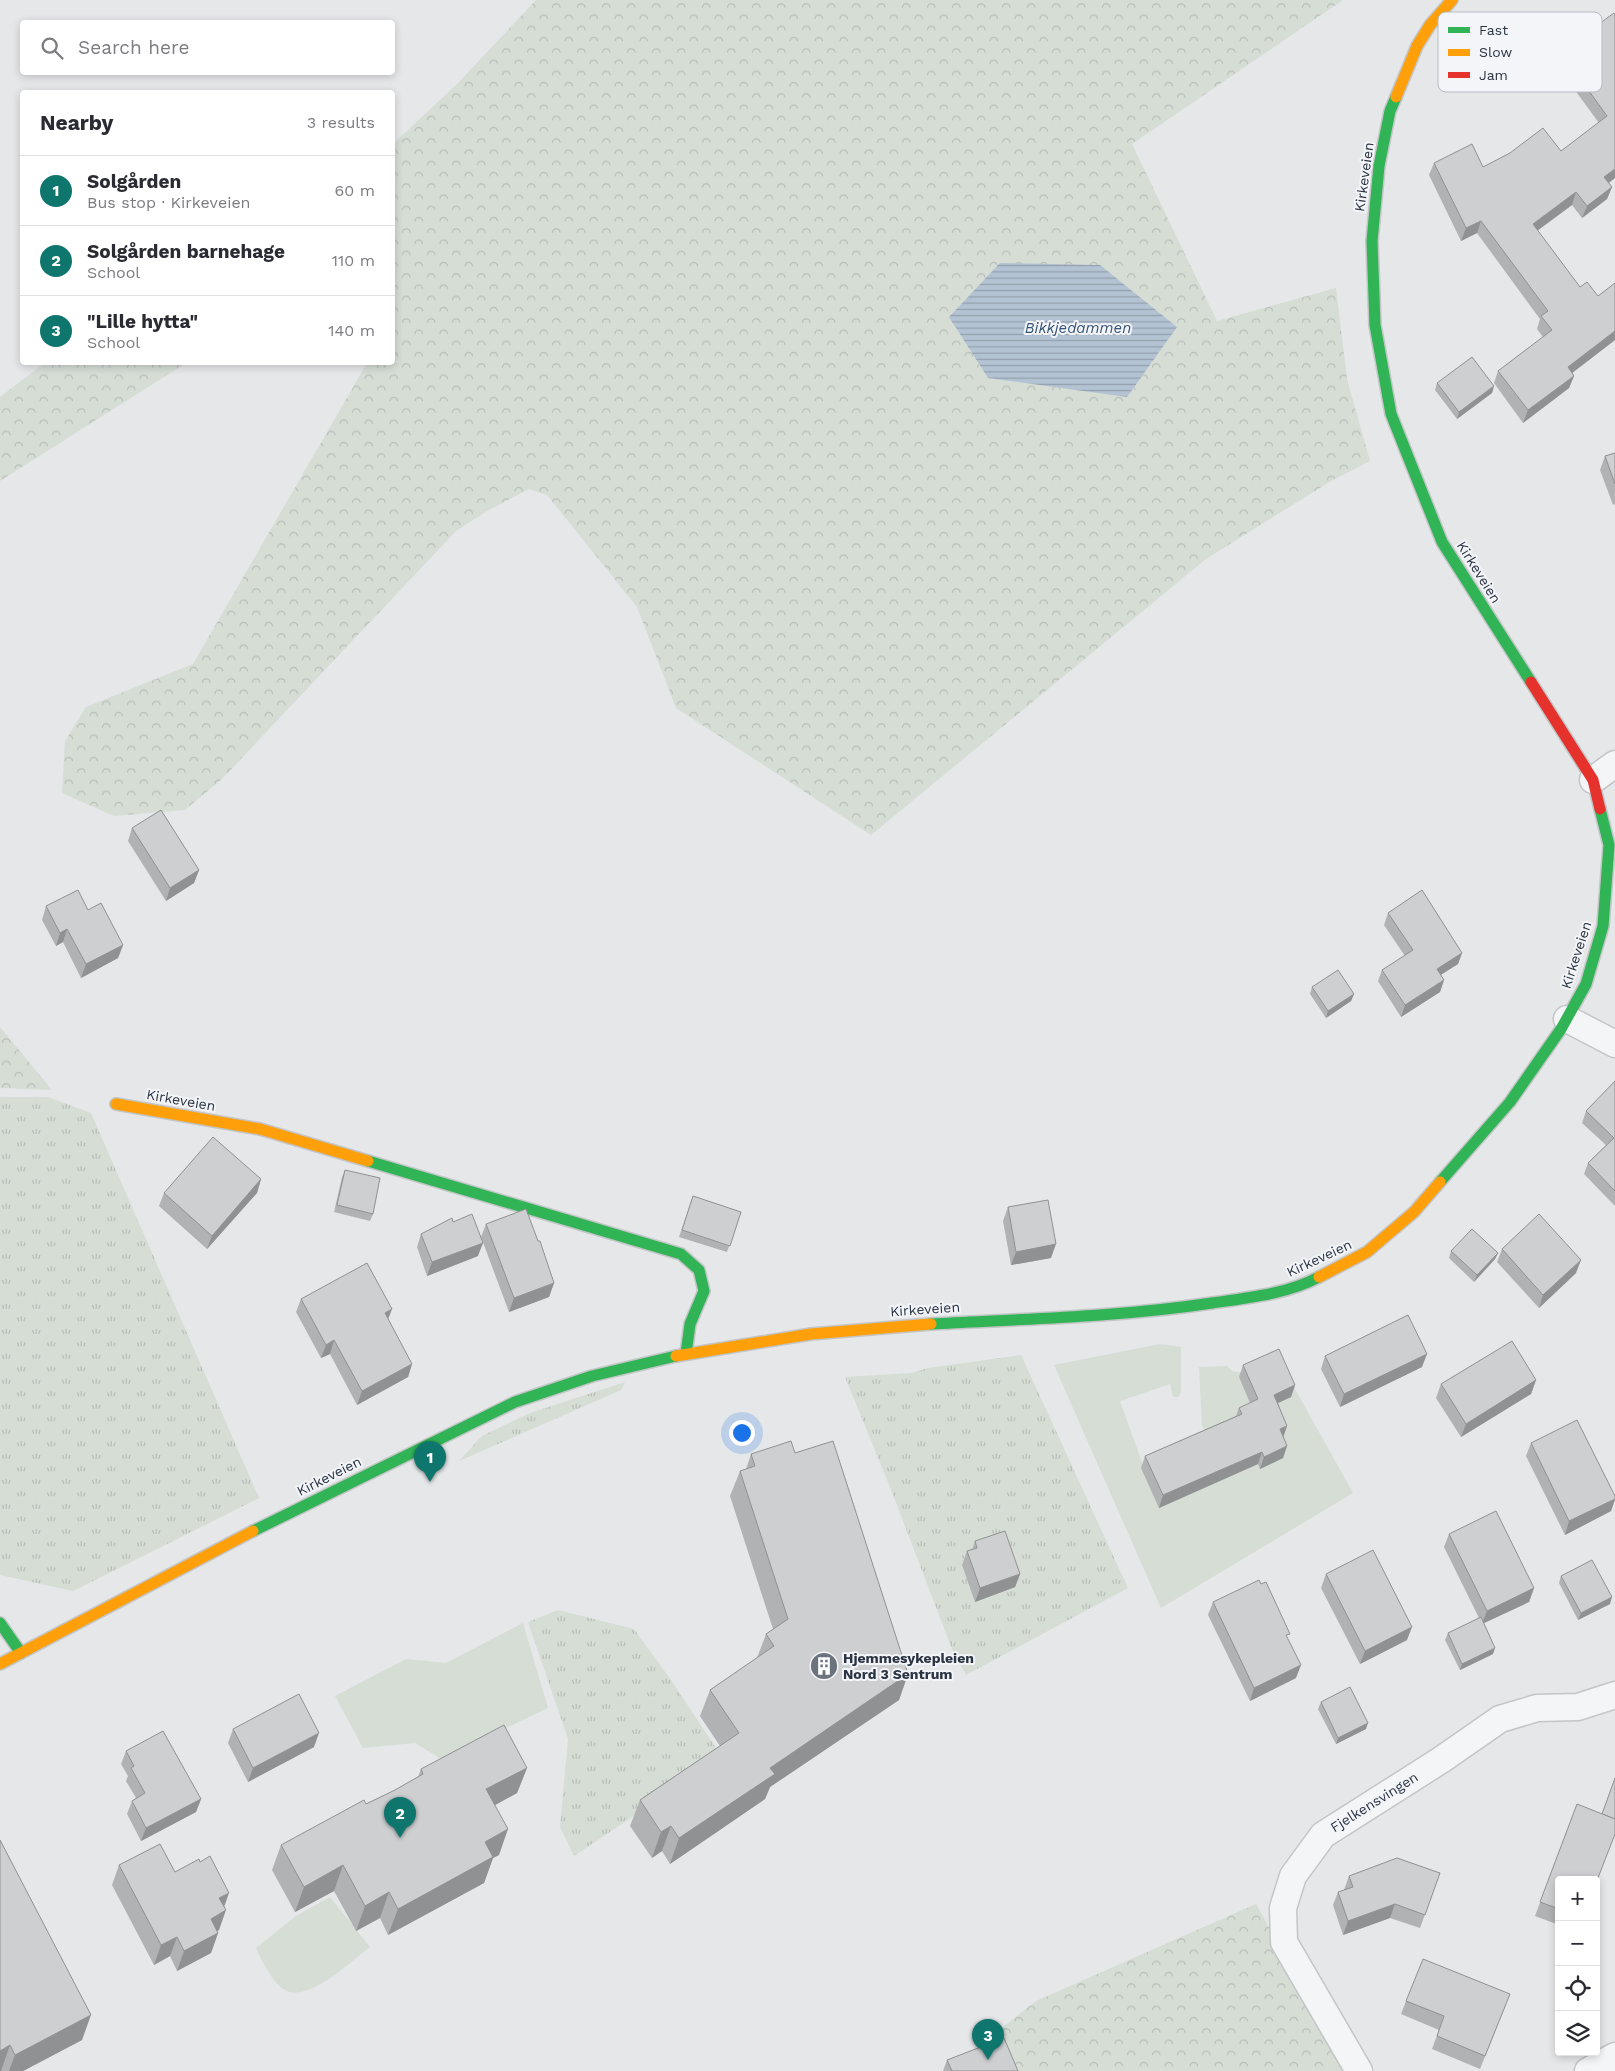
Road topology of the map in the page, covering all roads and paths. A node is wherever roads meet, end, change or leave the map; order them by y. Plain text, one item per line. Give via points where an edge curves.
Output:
1 (1452, 0) edge
2 (1441, 12) edge
3 (1438, 16) edge
4 (1615, 764) edge
5 (1593, 780) junction
6 (1566, 1019) junction
7 (1615, 1044) edge
8 (116, 1104) dead end
9 (686, 1354) junction
10 (0, 1623) edge
11 (21, 1653) junction
12 (0, 1664) edge
13 (1615, 1696) edge
14 (1615, 2056) edge
15 (1359, 2071) edge
16 (1588, 2071) edge

1 - 2 main road, Kirkeveien
3 - 5 main road, Kirkeveien via 1417,46 1390,111 1379,166 1372,241 1375,325 1391,414 1442,542
4 - 5 street
5 - 6 main road, Kirkeveien via 1609,845 1603,926 1586,984
6 - 7 street
6 - 9 main road, Kirkeveien via 1510,1102 1414,1212 1367,1252 1310,1282 1261,1296 1166,1310 899,1325 811,1334
8 - 9 main road, Kirkeveien via 260,1129 681,1254 699,1270 704,1291 690,1324
9 - 11 main road, Kirkeveien via 592,1376 493,1411 239,1538
10 - 11 main road
11 - 12 main road, Kirkeveien
13 - 15 street, Fjelkensvingen via 1578,1707 1537,1708 1500,1719 1323,1834 1293,1876 1283,1908 1284,1942
14 - 16 street

